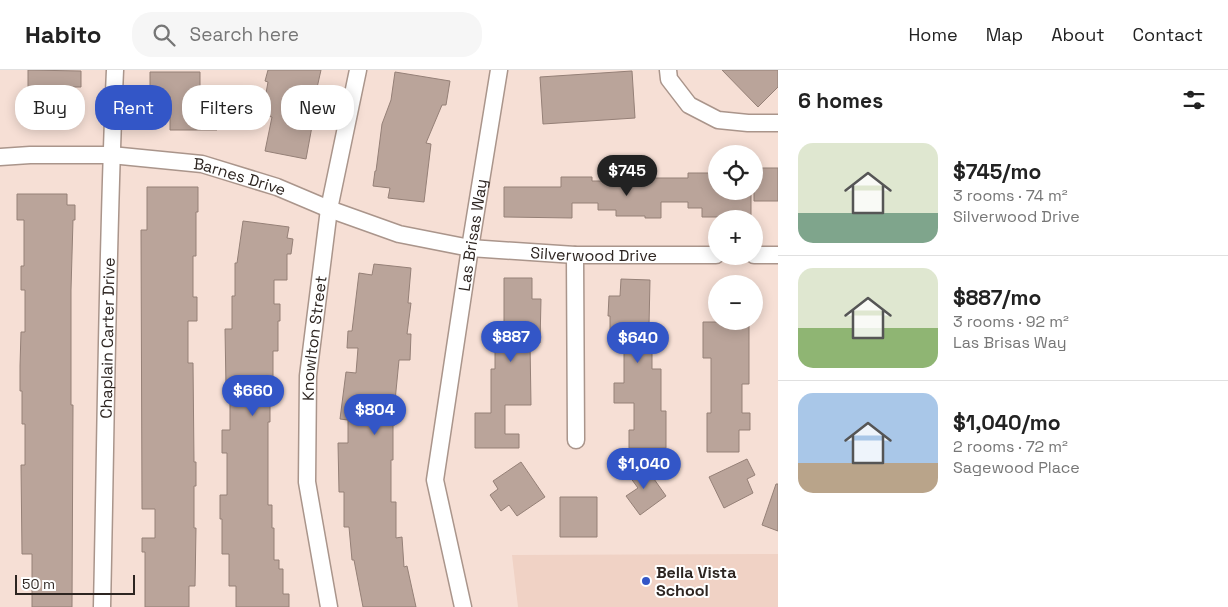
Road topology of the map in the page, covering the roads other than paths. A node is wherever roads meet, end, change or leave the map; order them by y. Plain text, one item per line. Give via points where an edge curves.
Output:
1 (115, 70) edge
2 (358, 70) edge
3 (499, 70) edge
4 (668, 70) edge
5 (778, 123) edge
6 (111, 155) junction
7 (0, 157) edge
8 (329, 209) junction
9 (470, 248) junction
10 (575, 255) junction
11 (708, 255) edge
12 (763, 255) edge
13 (778, 255) edge
14 (576, 440) dead end
15 (102, 607) edge
16 (329, 607) edge
17 (463, 607) edge

1 - 6 street, Chaplain Carter Drive
2 - 8 street, Knowlton Street
3 - 9 street, Las Brisas Way
4 - 5 street via 669,79 689,105 718,120
6 - 7 street, Barnes Drive
6 - 8 street, Barnes Drive via 202,164 277,187
6 - 15 street, Chaplain Carter Drive
8 - 9 street, Barnes Drive via 399,234
8 - 16 street, Knowlton Street via 308,376 307,482
9 - 10 street, Silverwood Drive
9 - 17 street, Las Brisas Way via 435,480
10 - 11 street, Silverwood Drive
10 - 14 street
12 - 13 street

